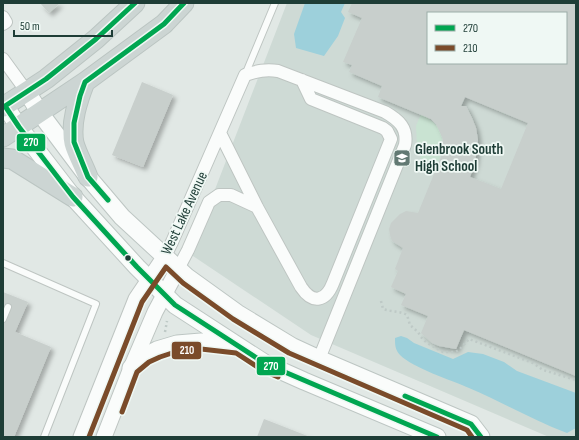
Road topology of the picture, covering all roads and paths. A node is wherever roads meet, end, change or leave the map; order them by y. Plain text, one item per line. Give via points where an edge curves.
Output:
1 (135, 3) edge
2 (184, 3) edge
3 (275, 3) edge
4 (3, 17) edge
5 (3, 24) edge
6 (3, 59) edge
7 (245, 75) junction
8 (302, 80) junction
9 (85, 82) junction
10 (27, 92) junction
11 (4, 106) edge
12 (40, 113) junction
13 (20, 127) junction
14 (220, 133) junction
15 (3, 137) edge
16 (3, 158) edge
17 (88, 177) junction
18 (73, 197) junction
19 (257, 207) junction
20 (164, 256) junction
21 (3, 263) edge
22 (178, 268) junction
23 (150, 280) junction
24 (164, 294) junction
25 (380, 301) dead end
26 (8, 307) dead end
27 (3, 319) edge
28 (167, 320) dead end
29 (164, 337) dead end
30 (238, 346) junction
31 (319, 359) junction
32 (131, 368) junction
33 (576, 380) edge
34 (44, 437) edge
35 (81, 437) edge
36 (104, 437) edge
37 (437, 437) edge
38 (481, 437) edge

1 - 10 main road via 96,39
2 - 9 main road via 164,24
3 - 7 lane
4 - 5 street via 6,22
6 - 10 street
7 - 8 street via 270,70
7 - 14 street, West Lake Avenue
8 - 19 street via 311,99 383,128 388,131 391,139 333,283 323,297 317,299 306,293
8 - 31 street via 389,114 399,122 406,137
9 - 12 main road
9 - 17 main road via 74,123 74,142
10 - 11 main road
10 - 12 main road
11 - 13 main road
12 - 13 main road
12 - 17 main road
13 - 15 main road
13 - 18 main road
14 - 19 street
14 - 20 street, West Lake Avenue
16 - 18 main road via 12,159
17 - 20 main road via 122,217
18 - 23 main road
19 - 22 street via 231,195 219,195 209,202
20 - 22 main road
20 - 23 street, West Lake Avenue
21 - 34 lane via 96,304
22 - 24 street, West Lake Avenue
22 - 31 main road via 237,314
23 - 24 main road
23 - 35 street, West Lake Avenue via 136,299
24 - 30 main road
24 - 32 street, West Lake Avenue
25 - 33 path via 383,309 407,315 410,325 427,344 443,352 455,352 470,339 533,363 543,370
26 - 27 lane
28 - 29 path
30 - 32 main road via 201,342 177,344 145,356
30 - 37 main road via 266,364
31 - 38 main road via 471,424
32 - 36 street, West Lake Avenue

